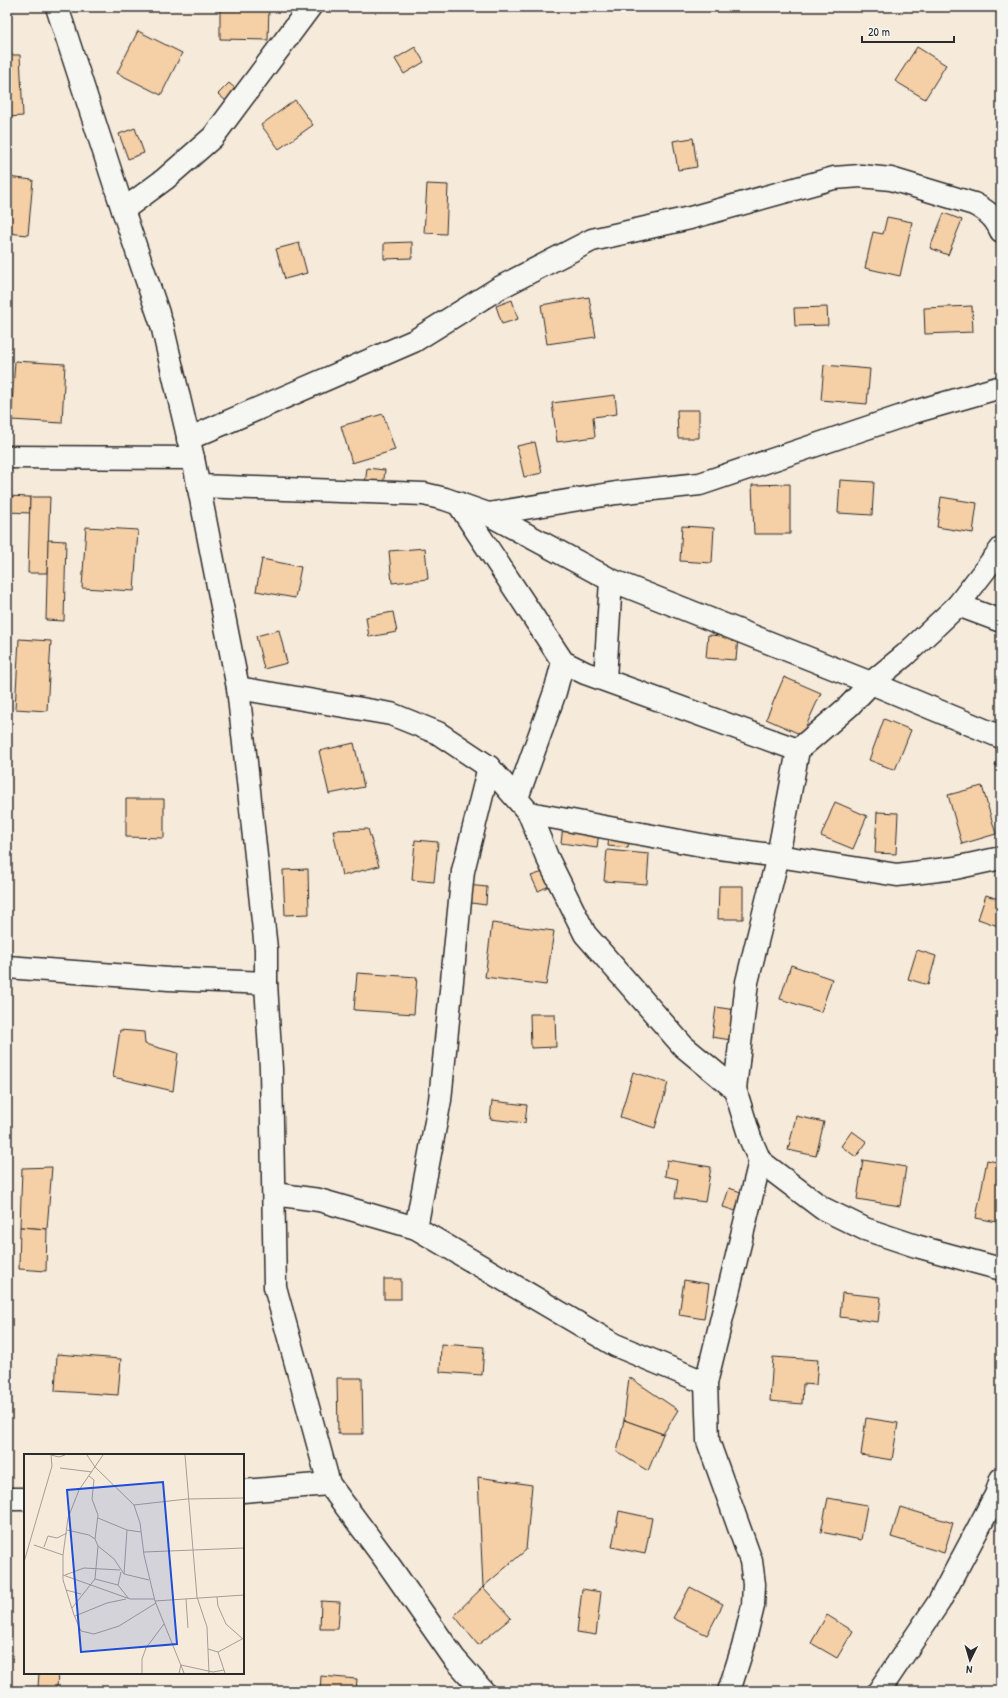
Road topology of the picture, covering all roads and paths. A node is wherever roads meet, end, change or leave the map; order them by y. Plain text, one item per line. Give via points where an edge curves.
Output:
1 (57, 7) edge
2 (310, 7) edge
3 (123, 210) junction
4 (1001, 231) edge
5 (1001, 387) edge
6 (190, 449) junction
7 (7, 457) edge
8 (198, 486) junction
9 (458, 503) junction
10 (488, 514) junction
11 (1001, 549) edge
12 (611, 580) junction
13 (958, 605) junction
14 (1001, 621) edge
15 (563, 662) junction
16 (604, 679) junction
17 (871, 683) junction
18 (238, 688) junction
19 (1001, 737) edge
20 (798, 750) junction
21 (489, 767) junction
22 (523, 806) junction
23 (778, 856) junction
24 (1001, 858) edge
25 (7, 967) edge
26 (266, 983) junction
27 (735, 1088) junction
28 (760, 1161) junction
29 (274, 1194) junction
30 (416, 1228) junction
31 (1001, 1269) edge
32 (706, 1383) junction
33 (1001, 1479) edge
34 (330, 1484) junction
35 (244, 1491) edge
36 (7, 1499) edge
37 (24, 1499) edge
38 (483, 1691) edge
39 (729, 1691) edge
40 (879, 1691) edge

1 - 3 street
2 - 3 street via 213,137 165,179
3 - 6 street via 162,325
4 - 6 street via 996,220 986,210 974,204 891,180 861,176 834,178 690,218 592,240 499,288 414,341
5 - 10 street via 914,412 700,484 616,493
6 - 7 street
6 - 8 street
8 - 9 street via 424,494
8 - 18 street
9 - 10 street
9 - 15 street
10 - 12 street
11 - 13 street
12 - 16 street
12 - 17 street
13 - 14 street
13 - 17 street
15 - 16 street
15 - 22 street
16 - 20 street
17 - 19 street
17 - 20 street via 849,706
18 - 21 street via 391,714 438,733
18 - 26 street via 266,949
20 - 23 street
21 - 22 street
21 - 30 street via 463,871 440,1100
22 - 23 street via 712,847
22 - 27 street via 585,934 683,1046
23 - 24 street via 897,875 955,868
23 - 27 street via 747,982
25 - 26 street
26 - 29 street
27 - 28 street via 750,1138
28 - 31 street via 822,1208 865,1229
28 - 32 street
29 - 30 street via 319,1200
29 - 34 street via 275,1287
30 - 32 street via 615,1345
32 - 39 street via 708,1441 751,1561 754,1584 754,1606
33 - 40 street via 996,1495 939,1602
34 - 35 street
34 - 38 street via 454,1658
36 - 37 street

